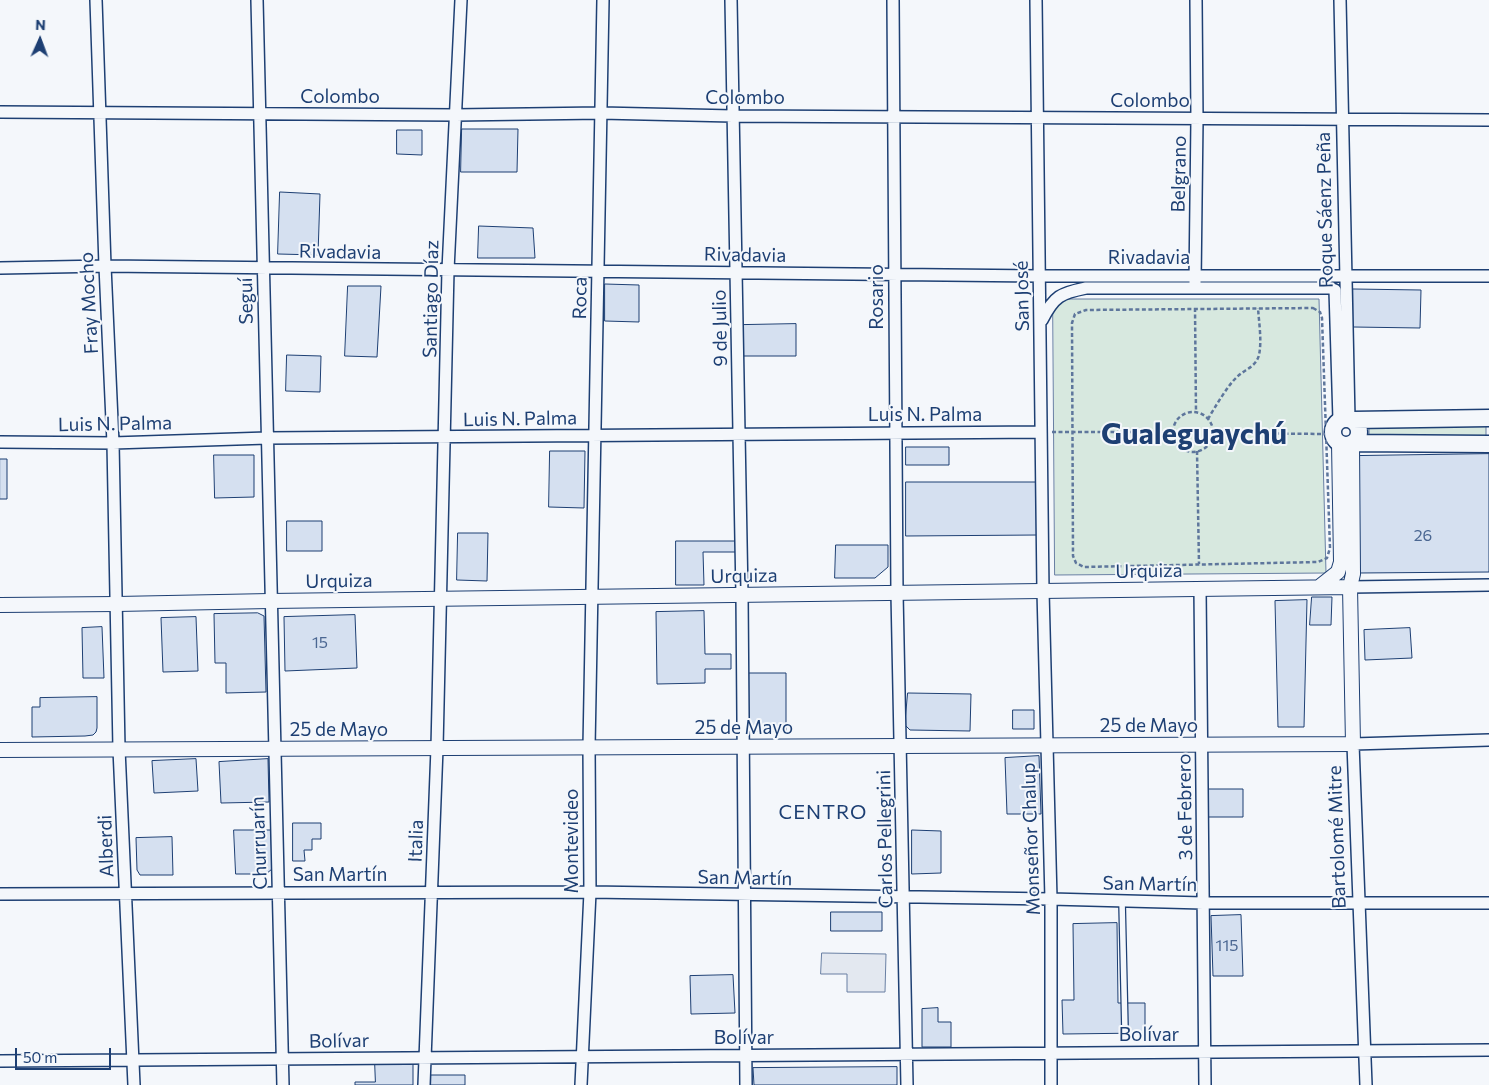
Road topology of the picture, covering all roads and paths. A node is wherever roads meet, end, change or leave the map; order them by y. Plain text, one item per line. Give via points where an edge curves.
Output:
1 (96, 0) edge
2 (257, 0) edge
3 (461, 0) edge
4 (603, 0) edge
5 (731, 0) edge
6 (893, 0) edge
7 (1036, 0) edge
8 (1196, 0) edge
9 (1340, 0) edge
10 (0, 112) edge
11 (100, 113) junction
12 (259, 114) junction
13 (601, 114) junction
14 (454, 115) junction
15 (733, 116) junction
16 (894, 116) junction
17 (1037, 118) junction
18 (1197, 119) junction
19 (1342, 119) junction
20 (1489, 120) edge
21 (105, 266) junction
22 (0, 268) edge
23 (263, 268) junction
24 (448, 270) junction
25 (598, 272) junction
26 (736, 273) junction
27 (894, 274) junction
28 (1039, 276) junction
29 (1195, 276) junction
30 (1345, 276) junction
31 (1489, 276) edge
32 (1195, 288) junction
33 (1195, 308) junction
34 (1258, 308) junction
35 (1041, 322) junction
36 (1196, 412) junction
37 (1489, 418) edge
38 (1208, 419) junction
39 (1041, 432) junction
40 (1072, 432) junction
41 (1173, 432) junction
42 (1343, 432) junction
43 (896, 433) junction
44 (1213, 433) junction
45 (739, 434) junction
46 (596, 435) junction
47 (445, 437) junction
48 (267, 438) junction
49 (0, 442) edge
50 (113, 443) junction
51 (1489, 444) edge
52 (1197, 452) junction
53 (1198, 564) junction
54 (1489, 585) edge
55 (1319, 587) junction
56 (1350, 587) junction
57 (1200, 589) junction
58 (1043, 592) junction
59 (897, 593) junction
60 (742, 595) junction
61 (593, 597) junction
62 (442, 599) junction
63 (270, 601) junction
64 (117, 604) junction
65 (0, 605) edge
66 (1489, 740) edge
67 (1353, 744) junction
68 (1046, 745) junction
69 (1202, 745) junction
70 (743, 746) junction
71 (900, 746) junction
72 (589, 747) junction
73 (437, 748) junction
74 (120, 749) junction
75 (274, 749) junction
76 (0, 750) edge
77 (590, 892) junction
78 (126, 893) junction
79 (278, 893) junction
80 (432, 893) junction
81 (0, 894) edge
82 (744, 896) junction
83 (904, 898) junction
84 (1051, 899) junction
85 (1122, 901) junction
86 (1203, 903) junction
87 (1489, 903) edge
88 (1358, 904) junction
89 (1125, 1031) dead end
90 (1489, 1050) edge
91 (1366, 1051) junction
92 (1205, 1052) junction
93 (1051, 1053) junction
94 (906, 1054) junction
95 (746, 1055) junction
96 (582, 1056) junction
97 (425, 1057) junction
98 (282, 1059) junction
99 (0, 1060) edge
100 (134, 1060) junction
101 (134, 1085) edge
102 (283, 1085) edge
103 (424, 1085) edge
104 (582, 1085) edge
105 (746, 1085) edge
106 (907, 1085) edge
107 (1052, 1085) edge
108 (1205, 1085) edge
109 (1366, 1085) edge

1 - 11 street, Fray Mocho
2 - 12 street, Seguí
3 - 14 street, Santiago Díaz
4 - 13 street, Roca
5 - 15 street, 9 de Julio
6 - 16 street, Rosario
7 - 17 street, San José
8 - 18 street, Belgrano
9 - 19 street, Roque Sáenz Peña
10 - 11 street, Colombo
11 - 12 street, Colombo
11 - 21 street, Fray Mocho
12 - 14 street, Colombo
12 - 23 street, Seguí
13 - 14 street, Colombo
13 - 15 street, Colombo
13 - 25 street, Roca
14 - 24 street, Santiago Díaz
15 - 16 street, Colombo
15 - 26 street, 9 de Julio
16 - 17 street, Colombo
16 - 27 street, Rosario
17 - 18 street, Colombo
17 - 28 street, San José
18 - 19 street, Colombo
18 - 29 street, Belgrano
19 - 20 street, Colombo
19 - 30 street, Roque Sáenz Peña
21 - 22 street, Rivadavia
21 - 23 street, Rivadavia
21 - 50 street, Fray Mocho
23 - 24 street, Rivadavia
23 - 48 street, Seguí
24 - 25 street, Rivadavia
24 - 47 street, Santiago Díaz
25 - 26 street, Rivadavia
25 - 46 street, Roca
26 - 27 street, Rivadavia
26 - 45 street, 9 de Julio
27 - 28 street, Rivadavia
27 - 43 street, Rosario
28 - 29 street, Rivadavia
28 - 35 street, San José
29 - 30 street, Rivadavia
29 - 32 street, Belgrano
30 - 31 street, Rivadavia
30 - 42 street, Roque Sáenz Peña
32 - 35 street, Rivadavia via 1086,288 1065,292 1049,306
32 - 42 street, Rivadavia via 1335,290
33 - 34 path
33 - 36 path
33 - 40 path via 1086,310 1075,314 1072,323
34 - 38 path via 1258,357 1232,382
34 - 42 path via 1313,308 1320,312
35 - 39 street, San José
36 - 38 path
36 - 41 path via 1179,418
37 - 42 main road
38 - 44 path
39 - 40 path
39 - 43 street, Luis N. Palma
39 - 58 street, San José
40 - 41 path
40 - 53 path via 1073,556 1076,564
41 - 52 path via 1180,447
42 - 44 path
42 - 51 main road
42 - 53 path via 1330,548 1326,558 1318,562
42 - 55 street via 1342,562 1338,572
42 - 56 street, Roque Sáenz Peña via 1353,574
43 - 45 street, Luis N. Palma
43 - 59 street, Rosario
44 - 52 path via 1205,448
45 - 46 street, Luis N. Palma
45 - 60 street, 9 de Julio
46 - 47 street, Luis N. Palma
46 - 61 street, Roca
47 - 48 street, Luis N. Palma
47 - 62 street, Santiago Díaz
48 - 50 street, Luis N. Palma
48 - 63 street, Seguí
49 - 50 street, Luis N. Palma
50 - 64 street, Fray Mocho
52 - 53 path
54 - 56 street, Urquiza
55 - 56 street, Urquiza
55 - 57 street, Urquiza
56 - 67 street, Bartolomé Mitre
57 - 58 street, Urquiza
57 - 69 street, 3 de Febrero
58 - 59 street, Urquiza
58 - 68 street, Monseñor Chalup
59 - 60 street, Urquiza
59 - 71 street, Carlos Pellegrini
60 - 61 street, Urquiza
60 - 70 street, 9 de Julio
61 - 62 street, Urquiza
61 - 72 street, Montevideo
62 - 63 street, Urquiza
62 - 73 street, Italia
63 - 64 street, Urquiza
63 - 75 street, Churruarín
64 - 65 street, Urquiza
64 - 74 street, Alberdi
66 - 67 street, 25 de Mayo
67 - 69 street, 25 de Mayo
67 - 88 street, Bartolomé Mitre
68 - 69 street, 25 de Mayo
68 - 71 street, 25 de Mayo
68 - 84 street, Monseñor Chalup
69 - 86 street, 3 de Febrero
70 - 71 street, 25 de Mayo
70 - 72 street, 25 de Mayo
70 - 82 street, 9 de Julio
71 - 83 street, Carlos Pellegrini
72 - 73 street, 25 de Mayo
72 - 77 street, Montevideo
73 - 75 street, 25 de Mayo
73 - 80 street, Italia
74 - 75 street, 25 de Mayo
74 - 76 street, 25 de Mayo
74 - 78 street, Alberdi
75 - 79 street, Churruarín
77 - 80 street, San Martín
77 - 82 street, San Martín
77 - 96 street, Montevideo
78 - 79 street, San Martín
78 - 81 street, San Martín
78 - 100 street, Alberdi
79 - 80 street, San Martín
79 - 98 street, Churruarín
80 - 97 street, Italia
82 - 83 street, San Martín
82 - 95 street, 9 de Julio
83 - 84 street, San Martín
83 - 94 street, Carlos Pellegrini
84 - 85 street, San Martín
84 - 93 street, Monseñor Chalup
85 - 86 street, San Martín
85 - 89 lane
86 - 88 street, San Martín
86 - 92 street, 3 de Febrero
87 - 88 street, San Martín
88 - 91 street, Bartolomé Mitre
90 - 91 street, Bolívar
91 - 92 street, Bolívar
91 - 109 street, Bartolomé Mitre
92 - 93 street, Bolívar
92 - 108 street, 3 de Febrero
93 - 94 street, Bolívar
93 - 107 street, Monseñor Chalup
94 - 95 street, Bolívar
94 - 106 street, Carlos Pellegrini
95 - 96 street, Bolívar
95 - 105 street, 9 de Julio
96 - 97 street, Bolívar
96 - 104 street, Montevideo
97 - 98 street, Bolívar
97 - 103 street, Italia
98 - 100 street, Bolívar
98 - 102 street, Churruarín
99 - 100 street, Bolívar
100 - 101 street, Alberdi

